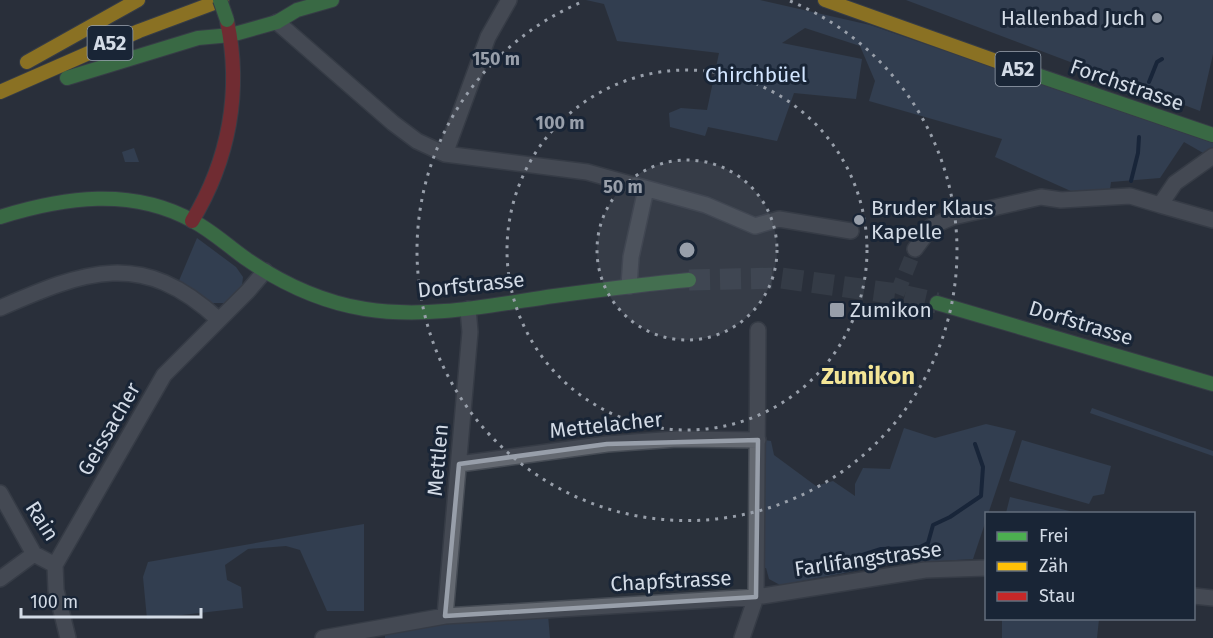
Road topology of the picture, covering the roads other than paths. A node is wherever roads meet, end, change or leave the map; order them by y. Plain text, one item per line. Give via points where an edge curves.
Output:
1 (138, 0) edge
2 (195, 0) edge
3 (221, 0) edge
4 (332, 0) edge
5 (509, 0) edge
6 (825, 0) edge
7 (853, 0) edge
8 (277, 22) junction
9 (231, 35) junction
10 (10, 71) dead end
11 (0, 83) edge
12 (0, 92) edge
13 (0, 98) edge
14 (1213, 125) edge
15 (1213, 135) edge
16 (445, 154) junction
17 (1213, 156) edge
18 (646, 189) junction
19 (1160, 205) junction
20 (0, 217) edge
21 (1213, 220) edge
22 (192, 221) junction
23 (851, 231) dead end
24 (915, 249) tunnel mouth
25 (265, 271) junction
26 (689, 280) tunnel mouth
27 (629, 286) junction
28 (937, 303) tunnel mouth
29 (0, 308) edge
30 (468, 309) junction
31 (219, 320) junction
32 (758, 330) dead end
33 (1213, 384) edge
34 (758, 440) junction
35 (459, 464) junction
36 (0, 493) edge
37 (34, 554) junction
38 (55, 565) junction
39 (985, 568) edge
40 (0, 579) edge
41 (1195, 596) edge
42 (756, 597) junction
43 (1213, 597) edge
44 (445, 616) junction
45 (68, 638) edge
46 (323, 638) edge
47 (742, 638) edge

1 - 10 main road
2 - 11 main road, A52
3 - 9 main road, bridge
3 - 12 main road, A52 via 139,30
4 - 8 main road via 297,10
5 - 16 street via 488,37
6 - 15 main road, Forchstrasse / A52
7 - 14 main road, Forchstrasse / A52 via 1108,92
8 - 9 main road
8 - 16 street via 393,123 417,141
9 - 13 main road via 198,38
9 - 22 main road via 235,68 233,110 209,192
16 - 18 street via 587,172
17 - 19 street via 1174,183
18 - 23 street via 706,205 755,226 779,219
18 - 27 street via 631,257
19 - 21 street
19 - 24 street via 1130,196 1061,200 1041,197 953,217 932,226
20 - 22 main road, Dorfstrasse via 57,201 95,197 150,205
22 - 25 main road, Dorfstrasse
25 - 30 main road, Dorfstrasse via 315,295 366,309 423,313
25 - 31 street, Geissacher
26 - 27 main road, Dorfstrasse
27 - 30 main road, Dorfstrasse
28 - 33 main road, Dorfstrasse
29 - 31 street via 56,284 89,274 117,272 164,283 187,294
30 - 35 street, Mettlen via 470,332
31 - 38 street, Geissacher via 164,375
32 - 34 street, Chapfstrasse
34 - 35 street, Mettelacher via 677,439 607,444
34 - 42 street, Chapfstrasse
35 - 44 street, Mettlen
36 - 37 street, Rain
37 - 38 street, Rain
37 - 40 street
38 - 45 street via 56,590
39 - 42 street, Farlifangstrasse via 925,570
41 - 43 street
42 - 44 street, Chapfstrasse
42 - 47 street
44 - 46 street, Chapfstrasse

